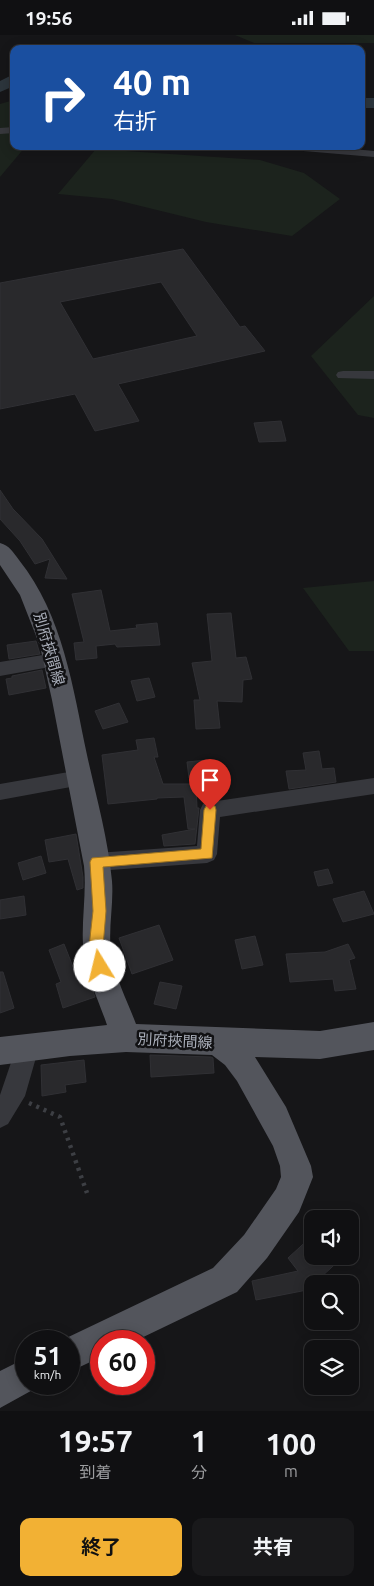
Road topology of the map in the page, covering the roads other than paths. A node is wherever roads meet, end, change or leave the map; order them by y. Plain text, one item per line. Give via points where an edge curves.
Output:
1 (327, 150) edge
2 (374, 154) edge
3 (343, 375) dead end
4 (374, 375) edge
5 (0, 550) edge
6 (55, 660) junction
7 (0, 669) edge
8 (80, 778) junction
9 (374, 785) edge
10 (0, 792) edge
11 (96, 862) junction
12 (374, 1036) edge
13 (126, 1039) junction
14 (217, 1041) junction
15 (14, 1049) edge
16 (0, 1116) edge
17 (80, 1350) edge
18 (15, 1381) edge
19 (0, 1390) edge

1 - 2 street
3 - 4 street
5 - 6 main road, 別府挾間線 via 30,591
6 - 7 street
6 - 8 main road, 別府挾間線
8 - 10 street
8 - 11 main road, 別府挾間線
9 - 11 street via 210,810 207,854
11 - 13 main road, 別府挾間線 via 100,911 96,947
12 - 14 main road via 320,1045
13 - 14 main road, 別府挾間線
13 - 15 main road
14 - 17 main road, 別府挾間線 via 239,1060 258,1089 295,1160 295,1186 244,1261 225,1280
15 - 16 street via 13,1096
18 - 19 main road

